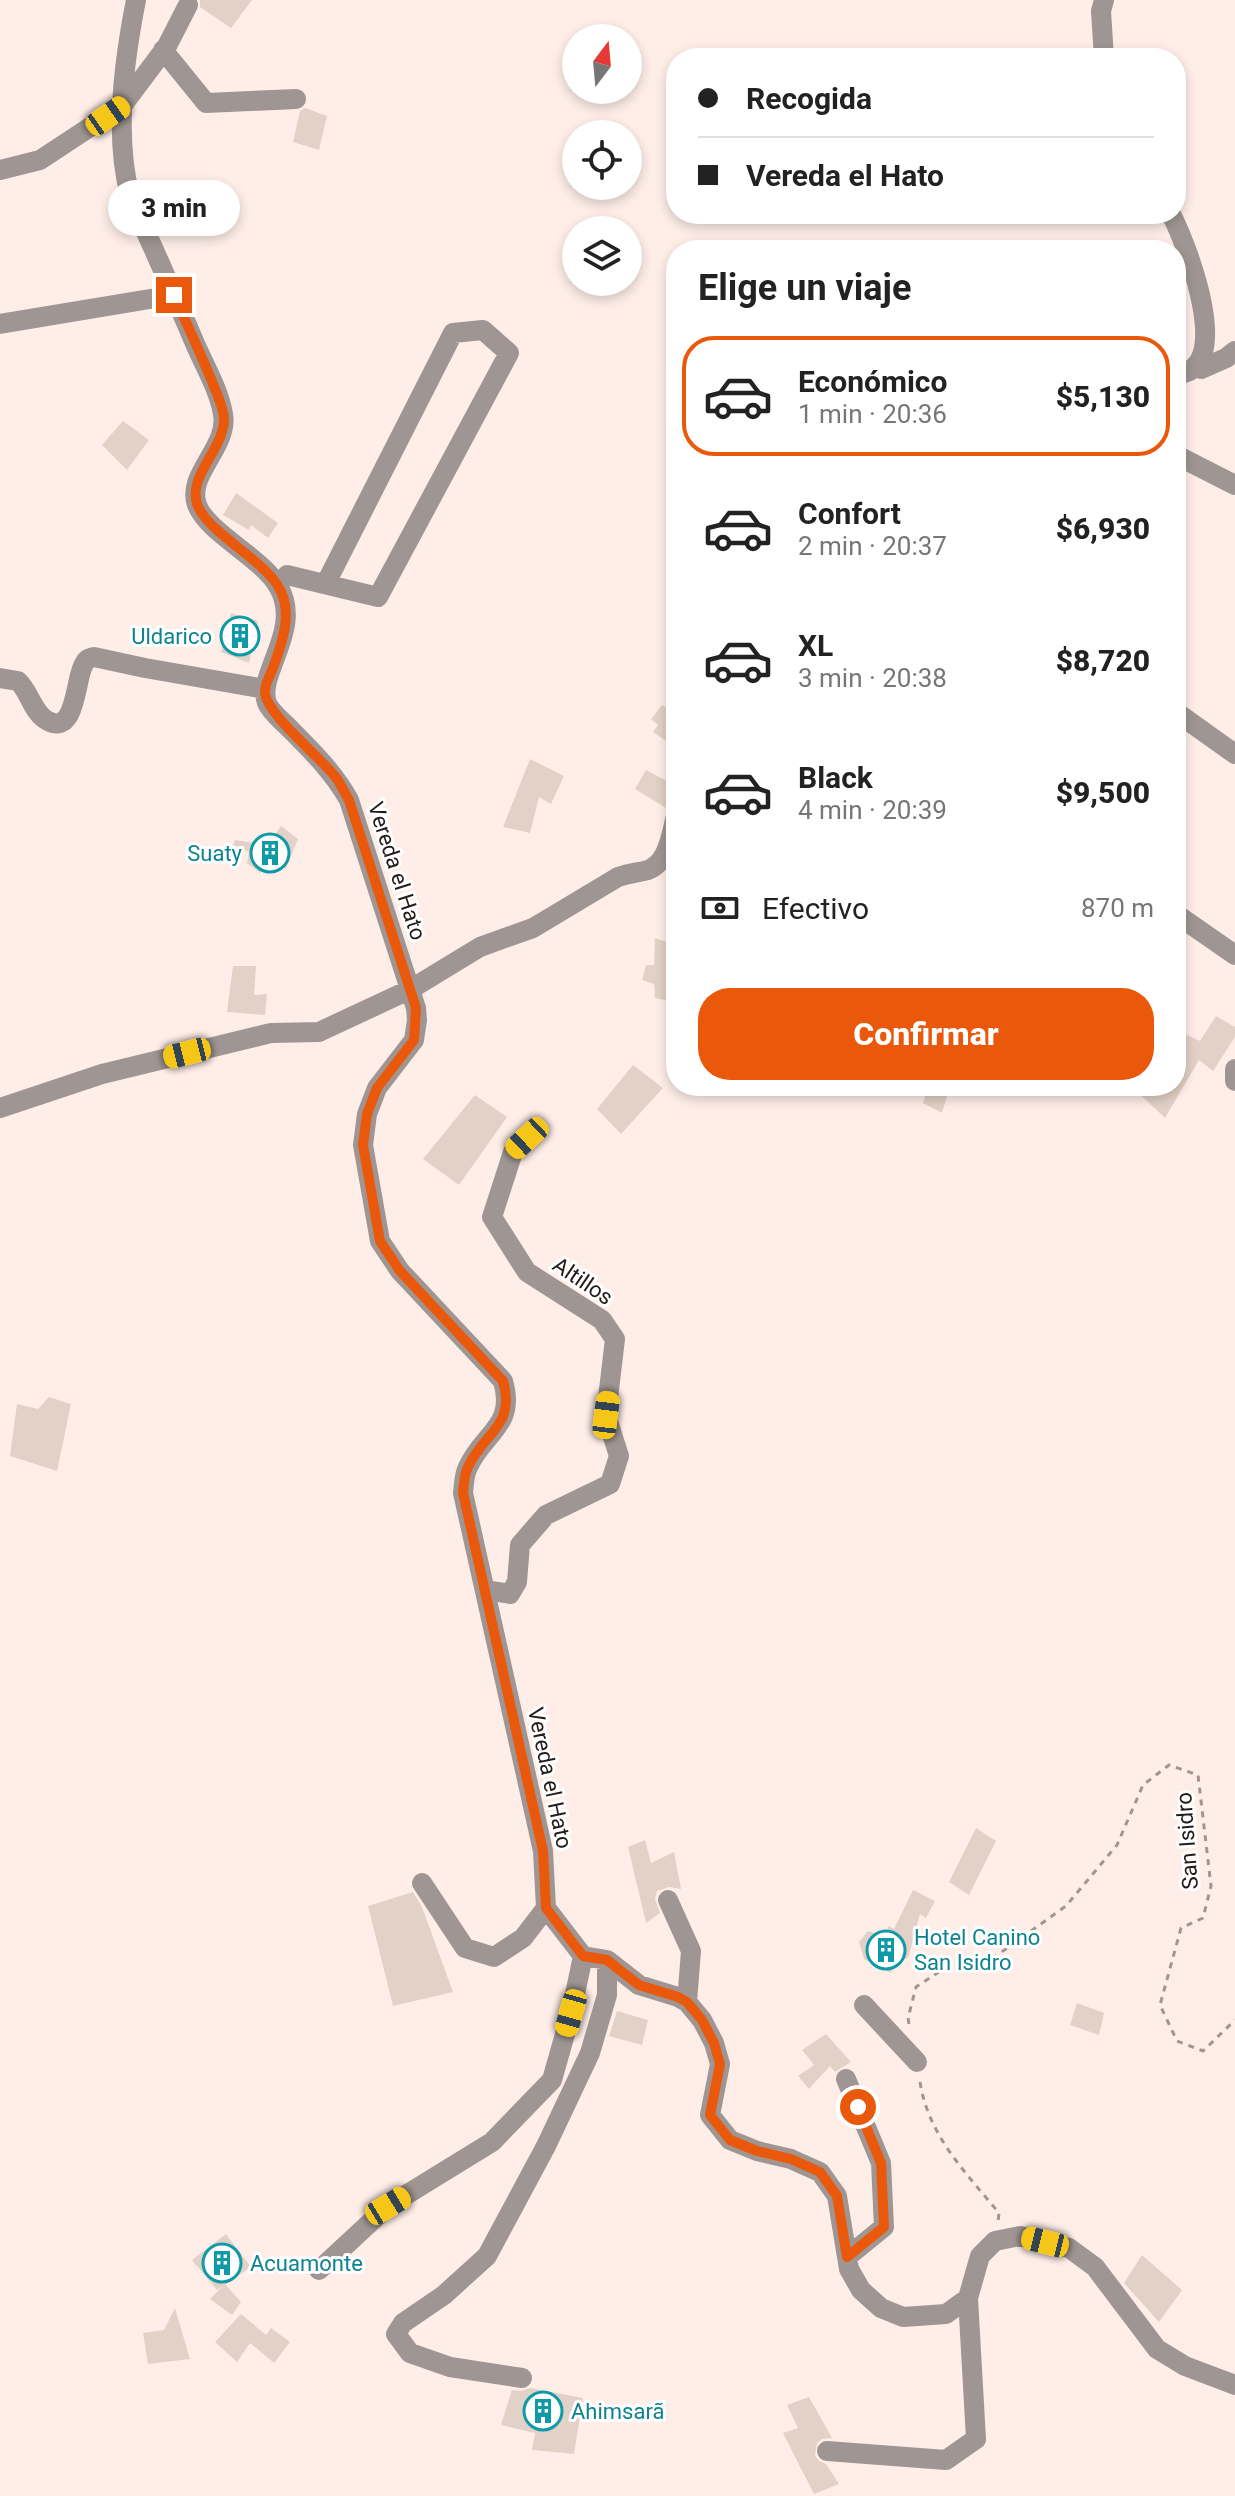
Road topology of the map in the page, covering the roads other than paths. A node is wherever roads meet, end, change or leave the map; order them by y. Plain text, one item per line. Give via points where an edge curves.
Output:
1 (136, 0) edge
2 (1104, 0) edge
3 (188, 5) dead end
4 (1103, 48) edge
5 (163, 50) junction
6 (296, 99) dead end
7 (122, 106) junction
8 (0, 170) edge
9 (1186, 244) edge
10 (174, 295) junction
11 (0, 324) edge
12 (1235, 351) edge
13 (1186, 373) edge
14 (1186, 373) edge
15 (1186, 460) edge
16 (1235, 485) edge
17 (276, 572) junction
18 (326, 583) junction
19 (0, 678) edge
20 (265, 689) junction
21 (1186, 720) edge
22 (1235, 754) edge
23 (666, 854) edge
24 (1186, 921) edge
25 (1235, 955) edge
26 (411, 989) junction
27 (1235, 1069) edge
28 (1235, 1081) edge
29 (0, 1108) edge
30 (527, 1138) dead end
31 (486, 1590) junction
32 (422, 1883) dead end
33 (668, 1900) dead end
34 (546, 1908) junction
35 (583, 1956) junction
36 (607, 1960) junction
37 (687, 2002) junction
38 (864, 2005) dead end
39 (917, 2062) road end
40 (846, 2079) dead end
41 (847, 2257) junction
42 (319, 2270) dead end
43 (968, 2298) junction
44 (522, 2378) dead end
45 (1235, 2385) edge
46 (827, 2451) dead end

1 - 7 street
2 - 4 street
3 - 5 street
5 - 6 street via 206,103
5 - 7 street
7 - 8 street via 40,160
7 - 10 street via 130,196
9 - 13 street via 1211,313 1214,345 1201,368
10 - 11 street
10 - 17 street via 224,418 199,480 198,508
12 - 14 street
15 - 16 street
17 - 18 street
17 - 20 street via 286,618
18 - 18 street via 378,597 509,353 483,330 453,333
19 - 20 street via 18,681 41,716 56,724 70,713 82,667 94,657
20 - 26 street, Vereda el Hato via 267,705 338,780 349,800
21 - 22 street
23 - 26 street via 646,871 618,877 533,928 480,947
24 - 25 street
26 - 29 street via 319,1032 271,1033 102,1074
26 - 31 street, Vereda el Hato via 414,1040 377,1088 363,1145 380,1241 400,1271 503,1381 508,1398 506,1413 467,1468 463,1493
27 - 28 street
30 - 31 street, Altillos via 513,1152 492,1217 527,1272 602,1320 615,1339 606,1415 619,1456 610,1484 546,1515 520,1545 517,1582 510,1594
31 - 34 street, Vereda el Hato via 543,1851
32 - 34 street via 465,1948 494,1957 523,1938
33 - 37 street via 691,1951
34 - 35 street
35 - 36 street
35 - 42 street via 552,2080 492,2142 388,2206
36 - 37 street via 639,1985
36 - 44 street via 607,1995 590,2053 487,2256 396,2334 410,2353 450,2367
37 - 41 street via 702,2020 720,2064 710,2115 730,2140 820,2172 837,2196
38 - 39 street
40 - 41 street via 881,2163 884,2227
41 - 43 street via 861,2290 881,2308 903,2317 946,2314
43 - 45 street via 980,2256 995,2241 1020,2236 1069,2248 1095,2267 1157,2349
43 - 46 street via 976,2439 946,2460

